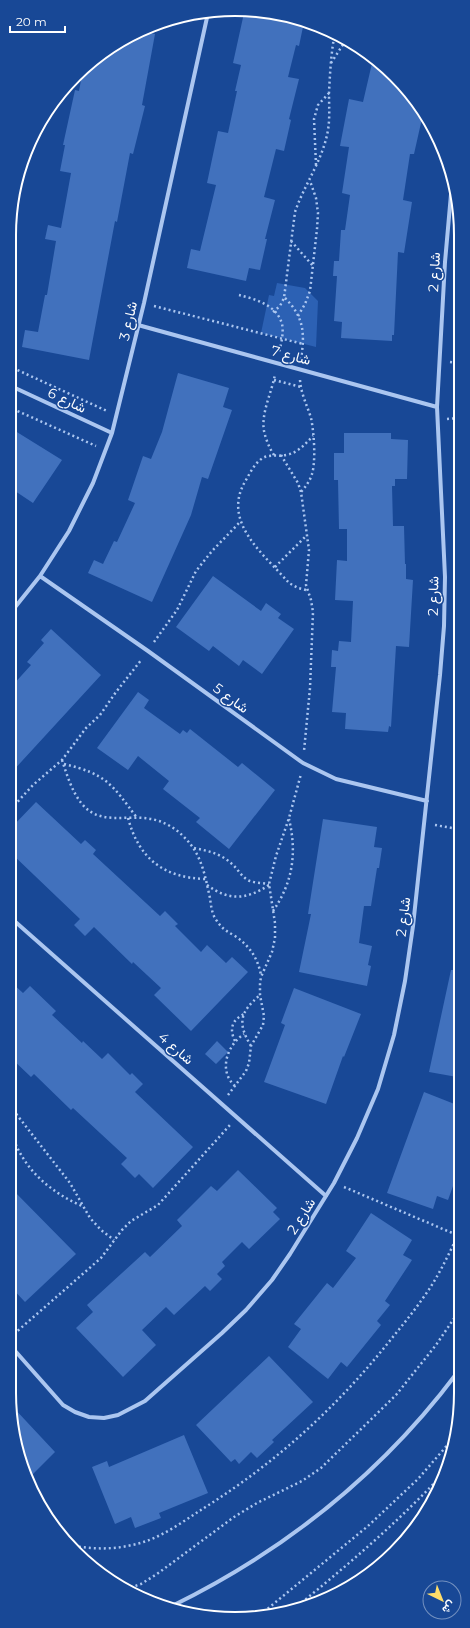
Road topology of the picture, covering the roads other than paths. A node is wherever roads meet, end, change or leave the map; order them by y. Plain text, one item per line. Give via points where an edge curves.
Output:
1 (207, 18) edge
2 (451, 197) edge
3 (138, 325) junction
4 (16, 388) edge
5 (437, 407) junction
6 (112, 433) junction
7 (40, 576) junction
8 (16, 606) edge
9 (427, 801) junction
10 (16, 922) edge
11 (326, 1196) junction
12 (16, 1352) edge
13 (454, 1377) edge
14 (176, 1604) edge

1 - 3 street, شارع 3
2 - 5 street, شارع 2
3 - 5 street, شارع 7
3 - 6 street, شارع 3
4 - 6 street, شارع 6
5 - 9 street, شارع 2 via 445,577 444,619
6 - 7 street, شارع 3 via 93,483 69,531
7 - 8 street, شارع 3
7 - 9 street, شارع 5 via 303,763 336,778
9 - 11 street, شارع 2 via 405,981 394,1035 378,1088
10 - 11 street, شارع 4
11 - 12 street, شارع 2 via 272,1280 246,1310 145,1401 118,1415 104,1418 89,1417 63,1405
13 - 14 street via 408,1432 333,1504 249,1564

